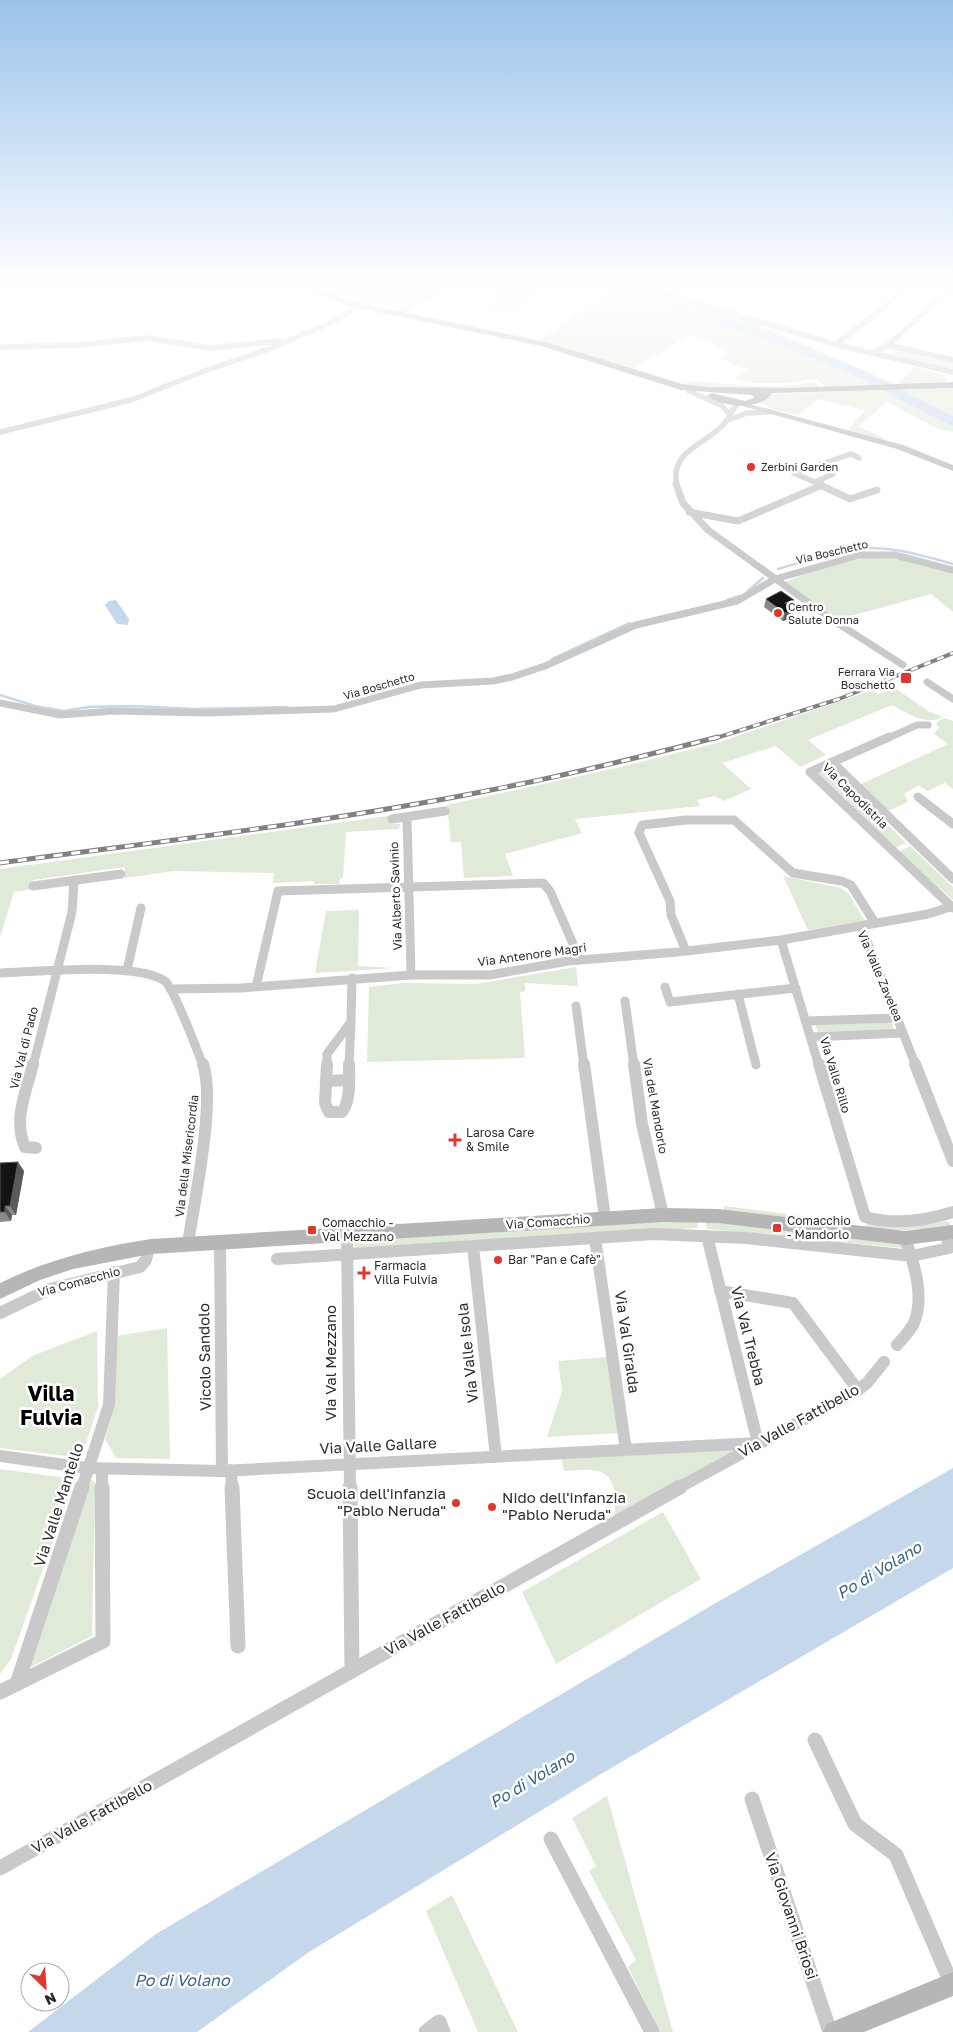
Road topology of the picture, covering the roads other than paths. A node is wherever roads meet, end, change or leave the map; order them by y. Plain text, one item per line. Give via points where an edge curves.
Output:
1 (171, 384) edge
2 (669, 384) edge
3 (934, 384) edge
4 (952, 386) edge
5 (916, 387) junction
6 (745, 390) junction
7 (790, 390) junction
8 (757, 399) junction
9 (742, 403) junction
10 (729, 405) junction
11 (769, 412) junction
12 (840, 429) junction
13 (0, 432) edge
14 (859, 458) dead end
15 (953, 468) edge
16 (834, 474) dead end
17 (819, 484) junction
18 (877, 490) dead end
19 (689, 512) junction
20 (953, 570) edge
21 (775, 579) junction
22 (903, 665) dead end
23 (927, 682) dead end
24 (953, 699) edge
25 (0, 703) edge
26 (928, 725) dead end
27 (832, 762) junction
28 (918, 797) dead end
29 (445, 811) dead end
30 (407, 816) junction
31 (392, 819) dead end
32 (953, 824) edge
33 (121, 874) dead end
34 (953, 879) edge
35 (74, 880) junction
36 (34, 886) dead end
37 (408, 886) junction
38 (953, 907) edge
39 (140, 908) dead end
40 (876, 923) junction
41 (861, 926) junction
42 (781, 940) junction
43 (686, 951) junction
44 (580, 960) junction
45 (127, 970) junction
46 (55, 972) junction
47 (0, 973) edge
48 (411, 975) junction
49 (352, 978) junction
50 (256, 987) junction
51 (665, 987) dead end
52 (796, 988) junction
53 (170, 989) junction
54 (738, 994) junction
55 (625, 1001) dead end
56 (576, 1006) dead end
57 (897, 1018) junction
58 (351, 1021) junction
59 (806, 1021) junction
60 (903, 1033) junction
61 (810, 1037) junction
62 (756, 1065) dead end
63 (348, 1080) junction
64 (326, 1081) junction
65 (36, 1148) dead end
66 (953, 1161) edge
67 (953, 1212) edge
68 (663, 1215) junction
69 (605, 1218) junction
70 (950, 1233) edge
71 (347, 1234) junction
72 (707, 1236) junction
73 (595, 1238) junction
74 (904, 1238) junction
75 (220, 1242) junction
76 (188, 1244) junction
77 (472, 1246) junction
78 (148, 1247) junction
79 (346, 1254) junction
80 (912, 1256) junction
81 (277, 1259) dead end
82 (114, 1272) junction
83 (0, 1291) edge
84 (720, 1291) junction
85 (0, 1313) edge
86 (897, 1345) dead end
87 (884, 1362) dead end
88 (858, 1390) junction
89 (758, 1443) junction
90 (626, 1450) junction
91 (0, 1456) edge
92 (496, 1457) junction
93 (348, 1464) junction
94 (87, 1468) junction
95 (102, 1469) junction
96 (226, 1471) junction
97 (238, 1646) dead end
98 (352, 1671) junction
99 (18, 1684) junction
100 (0, 1692) edge
101 (815, 1740) dead end
102 (752, 1799) dead end
103 (550, 1839) dead end
104 (0, 1868) edge
105 (952, 1984) edge
106 (426, 2032) edge
107 (443, 2032) edge
108 (652, 2032) edge
109 (830, 2032) edge
110 (835, 2032) edge

1 - 13 street via 127,401
2 - 10 main road
3 - 5 street
4 - 5 main road
5 - 7 main road
6 - 7 main road
6 - 8 main road via 754,393
6 - 10 main road
7 - 8 main road via 773,392
8 - 9 main road
8 - 12 main road via 768,409
9 - 10 main road
9 - 11 main road
10 - 11 street via 746,413
10 - 19 street via 719,429 691,447 678,464 676,486
11 - 12 main road
12 - 15 main road via 912,450
14 - 17 street via 851,454 794,473
16 - 17 street
17 - 18 street via 850,499
17 - 19 street via 738,521 720,520 704,512
19 - 21 street via 708,530
20 - 21 street, Via Boschetto via 909,559 869,554
21 - 22 street via 831,620
21 - 25 street, Via Boschetto via 744,598 636,625 519,675 493,681 421,685 334,709 207,713 114,711 60,715
23 - 24 street
26 - 27 street via 917,725
27 - 34 street, Via Capodistria
27 - 38 street, Via Capodistria via 810,772
28 - 32 street
29 - 30 street
30 - 31 street
30 - 37 street, Via Alberto Savinio
33 - 35 street
35 - 36 street
35 - 46 street via 72,912
37 - 44 street via 543,883
37 - 48 street, Via Alberto Savinio
37 - 50 street via 278,891
38 - 40 street
39 - 45 street
40 - 41 street
40 - 43 street via 851,885 793,873 734,820 645,824 639,827 639,832 670,901 671,916
41 - 42 street, Via Valle Zavelea
41 - 57 street, Via Valle Zavelea
42 - 43 street, Via Valle Zavelea
42 - 52 street, Via Valle Rillo
43 - 44 street, Via Antenore Magri
44 - 48 street, Via Antenore Magri via 490,975
45 - 46 street
45 - 53 street via 158,977
46 - 47 street
46 - 65 street, Via Val di Pado via 19,1125 23,1145
48 - 49 street
49 - 50 street
49 - 58 street
50 - 53 street
51 - 54 street via 670,1002
52 - 54 street
52 - 59 street, Via Valle Rillo
53 - 76 street, Via della Misericordia via 203,1064 207,1087 204,1138
54 - 62 street
55 - 68 street, Via del Mandorlo via 642,1124
56 - 69 street
57 - 59 street
57 - 60 street, Via Valle Zavelea
58 - 63 street
58 - 64 street via 327,1054
59 - 61 street, Via Valle Rillo
60 - 61 street
60 - 66 street, Via Valle Zavelea
61 - 67 street, Via Valle Rillo via 865,1217 901,1220
63 - 64 street
63 - 64 street via 345,1108 335,1113 330,1112 325,1104
68 - 69 main road, Via Comacchio
68 - 74 main road, Via Comacchio via 734,1217
69 - 71 main road, Via Comacchio
70 - 74 main road, Via Comacchio
70 - 80 street, Via Comacchio via 948,1248
71 - 75 main road, Via Comacchio
71 - 79 street, Via Val Mezzano
72 - 73 street, Via Comacchio via 654,1234
72 - 80 street, Via Comacchio
72 - 84 street, Via Val Trebba
73 - 77 street, Via Comacchio
73 - 90 street, Via Val Giralda
74 - 80 street
75 - 76 main road, Via Comacchio
75 - 96 street, Vicolo Sandolo
76 - 78 main road, Via Comacchio
77 - 79 street, Via Comacchio
77 - 92 street, Via Valle Isola
78 - 82 street, Via Comacchio via 140,1267
78 - 83 main road, Via Comacchio via 50,1268
79 - 81 street, Via Comacchio
79 - 93 street, Via Val Mezzano
80 - 86 street via 916,1317
82 - 85 street, Via Comacchio via 50,1287 23,1298
82 - 94 street, Via Valle Mantello via 110,1405
84 - 88 street via 793,1303
84 - 89 street, Via Val Trebba
87 - 88 street, Via Valle Fattibello
88 - 89 street, Via Valle Fattibello
89 - 90 street, Via Valle Gallare
89 - 98 street, Via Valle Fattibello
90 - 92 street, Via Valle Gallare
91 - 94 street, Via Valle Gallare
92 - 93 street, Via Valle Gallare
93 - 96 street, Via Valle Gallare
93 - 98 street, Via Val Mezzano
94 - 95 street, Via Valle Gallare
94 - 99 street, Via Valle Mantello
95 - 96 street, Via Valle Gallare
95 - 99 street via 103,1641
96 - 97 street, Vicolo Sandolo
98 - 104 street, Via Valle Fattibello
99 - 100 street
101 - 105 street via 855,1824 896,1855
102 - 109 street, Via Giovanni Briosi
103 - 108 street
105 - 110 main road
106 - 107 street via 439,2022

